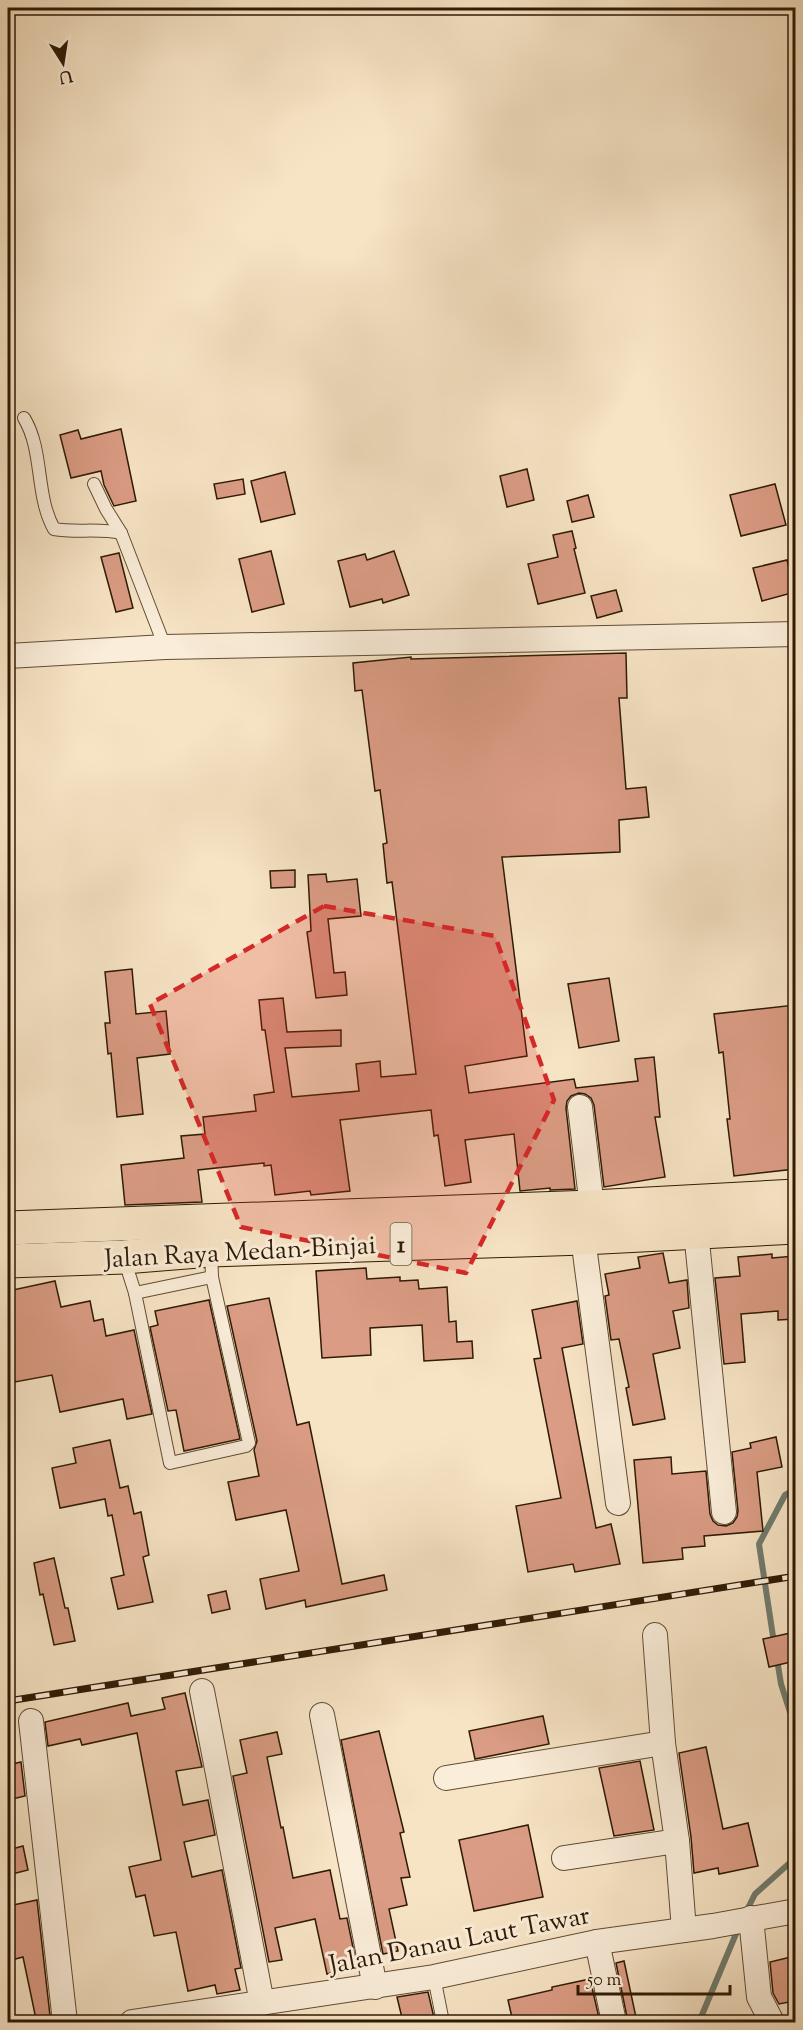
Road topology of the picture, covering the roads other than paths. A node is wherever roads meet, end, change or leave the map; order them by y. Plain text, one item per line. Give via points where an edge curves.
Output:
1 (24, 418) dead end
2 (94, 484) dead end
3 (121, 533) junction
4 (795, 634) edge
5 (165, 647) junction
6 (8, 656) edge
7 (580, 1107) dead end
8 (795, 1196) edge
9 (587, 1222) junction
10 (795, 1227) edge
11 (8, 1228) edge
12 (696, 1231) junction
13 (124, 1257) junction
14 (8, 1261) edge
15 (212, 1263) junction
16 (135, 1293) junction
17 (618, 1503) dead end
18 (724, 1512) dead end
19 (655, 1635) dead end
20 (202, 1691) dead end
21 (322, 1715) dead end
22 (31, 1721) dead end
23 (663, 1743) junction
24 (446, 1778) dead end
25 (677, 1841) junction
26 (564, 1858) dead end
27 (795, 1911) edge
28 (748, 1919) junction
29 (684, 1930) junction
30 (597, 1942) junction
31 (434, 1977) junction
32 (375, 1987) junction
33 (262, 2003) junction
34 (210, 2016) edge
35 (65, 2022) edge
36 (132, 2022) edge
37 (443, 2022) edge
38 (614, 2022) edge
39 (772, 2022) edge

1 - 3 lane via 31,432 43,496 54,529
2 - 3 lane
3 - 5 lane
4 - 5 street
5 - 6 street
7 - 9 street
8 - 9 main road, Jalan Raya Medan-Binjai / 1
9 - 11 main road, Jalan Raya Medan-Binjai / 1
9 - 12 main road, Jalan Raya Medan-Binjai / 1
9 - 15 main road, Jalan Raya Medan-Binjai / 1
9 - 17 street
10 - 12 main road, Jalan Raya Medan-Binjai / 1
12 - 18 street
13 - 14 main road, Jalan Raya Medan-Binjai / 1
13 - 15 main road, Jalan Raya Medan-Binjai / 1
13 - 16 lane
15 - 16 lane
15 - 16 lane via 249,1443 246,1446 170,1463
19 - 23 street
20 - 33 street
21 - 32 street
22 - 35 street
23 - 24 street
23 - 25 street
25 - 26 street
25 - 29 street
27 - 28 street, Jalan Danau Laut Tawar
28 - 29 street, Jalan Danau Laut Tawar
28 - 39 street via 759,1997
29 - 30 street, Jalan Danau Laut Tawar
30 - 31 street, Jalan Danau Laut Tawar
30 - 38 street
31 - 32 street, Jalan Danau Laut Tawar
31 - 37 lane
32 - 33 street, Jalan Danau Laut Tawar
33 - 34 street, Jalan Danau Laut Tawar
34 - 36 street, Jalan Danau Laut Tawar

